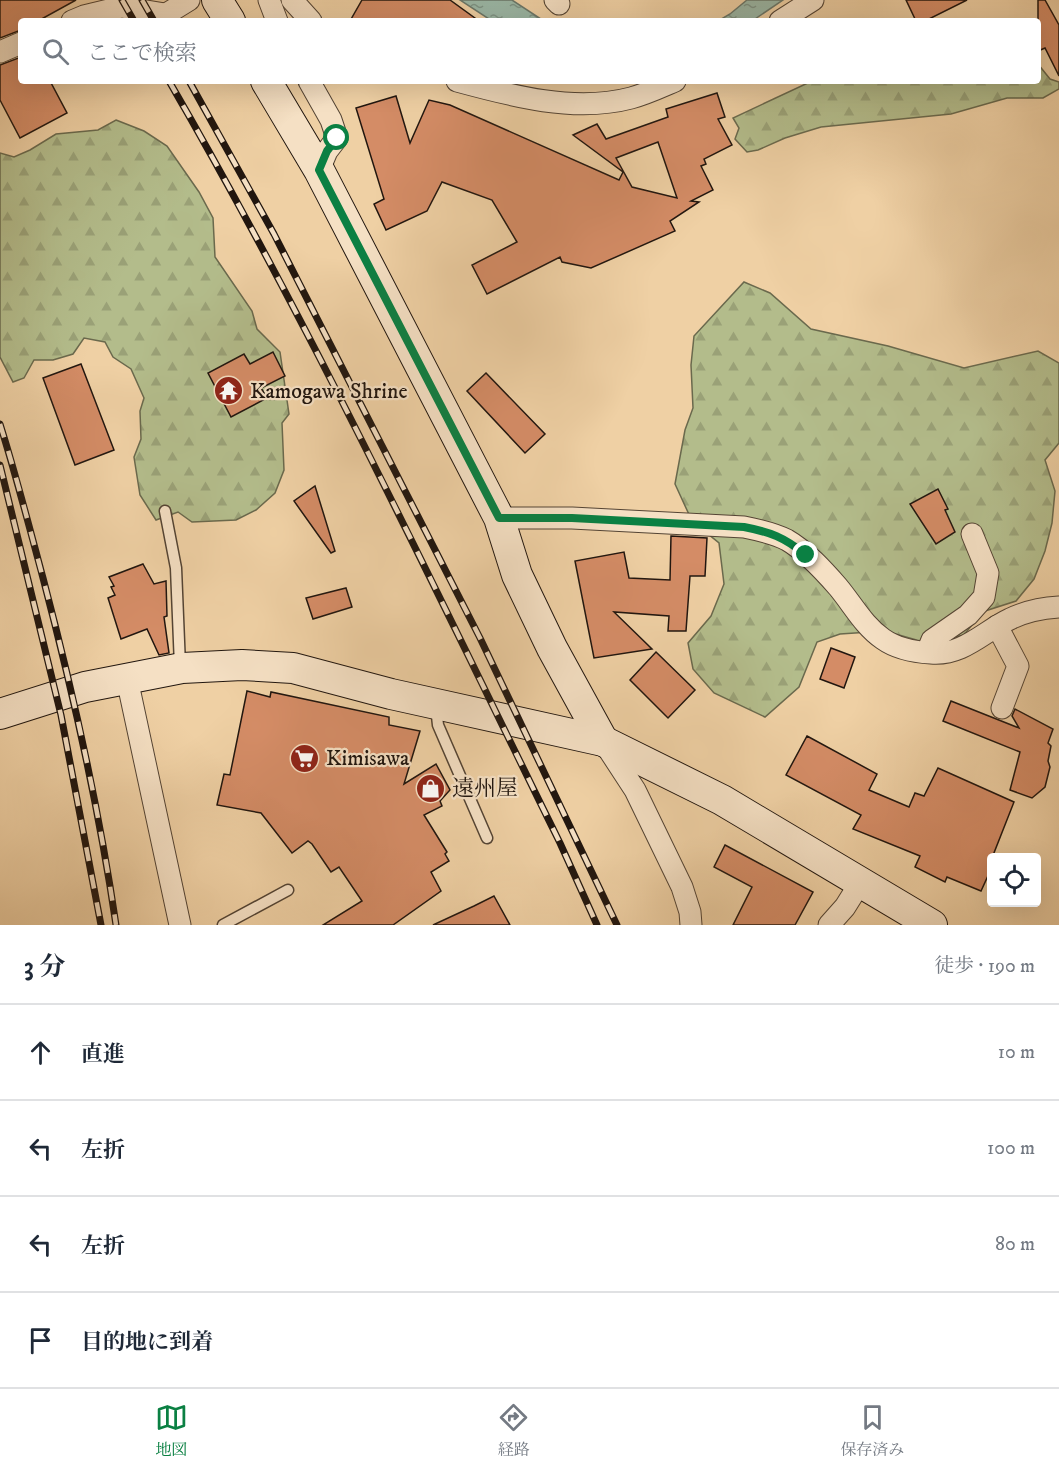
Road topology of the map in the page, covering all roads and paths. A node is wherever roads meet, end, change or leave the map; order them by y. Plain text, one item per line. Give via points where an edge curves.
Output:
1 (189, 0) edge
2 (217, 0) edge
3 (269, 0) edge
4 (292, 0) edge
5 (813, 0) edge
6 (79, 18) edge
7 (160, 18) edge
8 (228, 18) edge
9 (276, 18) edge
10 (308, 18) edge
11 (785, 18) edge
12 (18, 44) edge
13 (0, 52) edge
14 (268, 84) edge
15 (311, 84) edge
16 (468, 84) edge
17 (667, 84) edge
18 (319, 170) junction
19 (165, 511) dead end
20 (499, 518) junction
21 (972, 534) dead end
22 (1059, 607) edge
23 (997, 626) junction
24 (927, 652) junction
25 (180, 669) junction
26 (127, 679) junction
27 (435, 704) junction
28 (1002, 708) dead end
29 (0, 714) edge
30 (603, 741) junction
31 (487, 838) dead end
32 (860, 883) junction
33 (288, 890) dead end
34 (180, 925) edge
35 (223, 925) edge
36 (691, 925) edge
37 (829, 925) edge
38 (932, 925) edge

1 - 7 street
2 - 8 street
3 - 9 street
4 - 10 street
5 - 11 street
6 - 7 street via 121,7
12 - 13 street
14 - 18 street
15 - 18 street via 337,138
16 - 17 street via 557,102 592,103 632,98
18 - 20 street
19 - 25 lane via 177,568
20 - 24 street via 572,518 744,527 769,532 806,555 883,639 904,649
20 - 30 street via 517,575
21 - 24 street via 988,573 984,597 968,615 932,640
22 - 23 street via 1029,612
23 - 24 street via 955,651
23 - 28 street via 1018,666
25 - 26 street
25 - 27 street via 213,665 292,668
26 - 29 street via 85,687
26 - 34 street
27 - 30 street
27 - 31 lane via 438,725
30 - 32 street via 722,800
30 - 36 street via 635,790 682,887
32 - 37 street
32 - 38 street
33 - 35 lane

